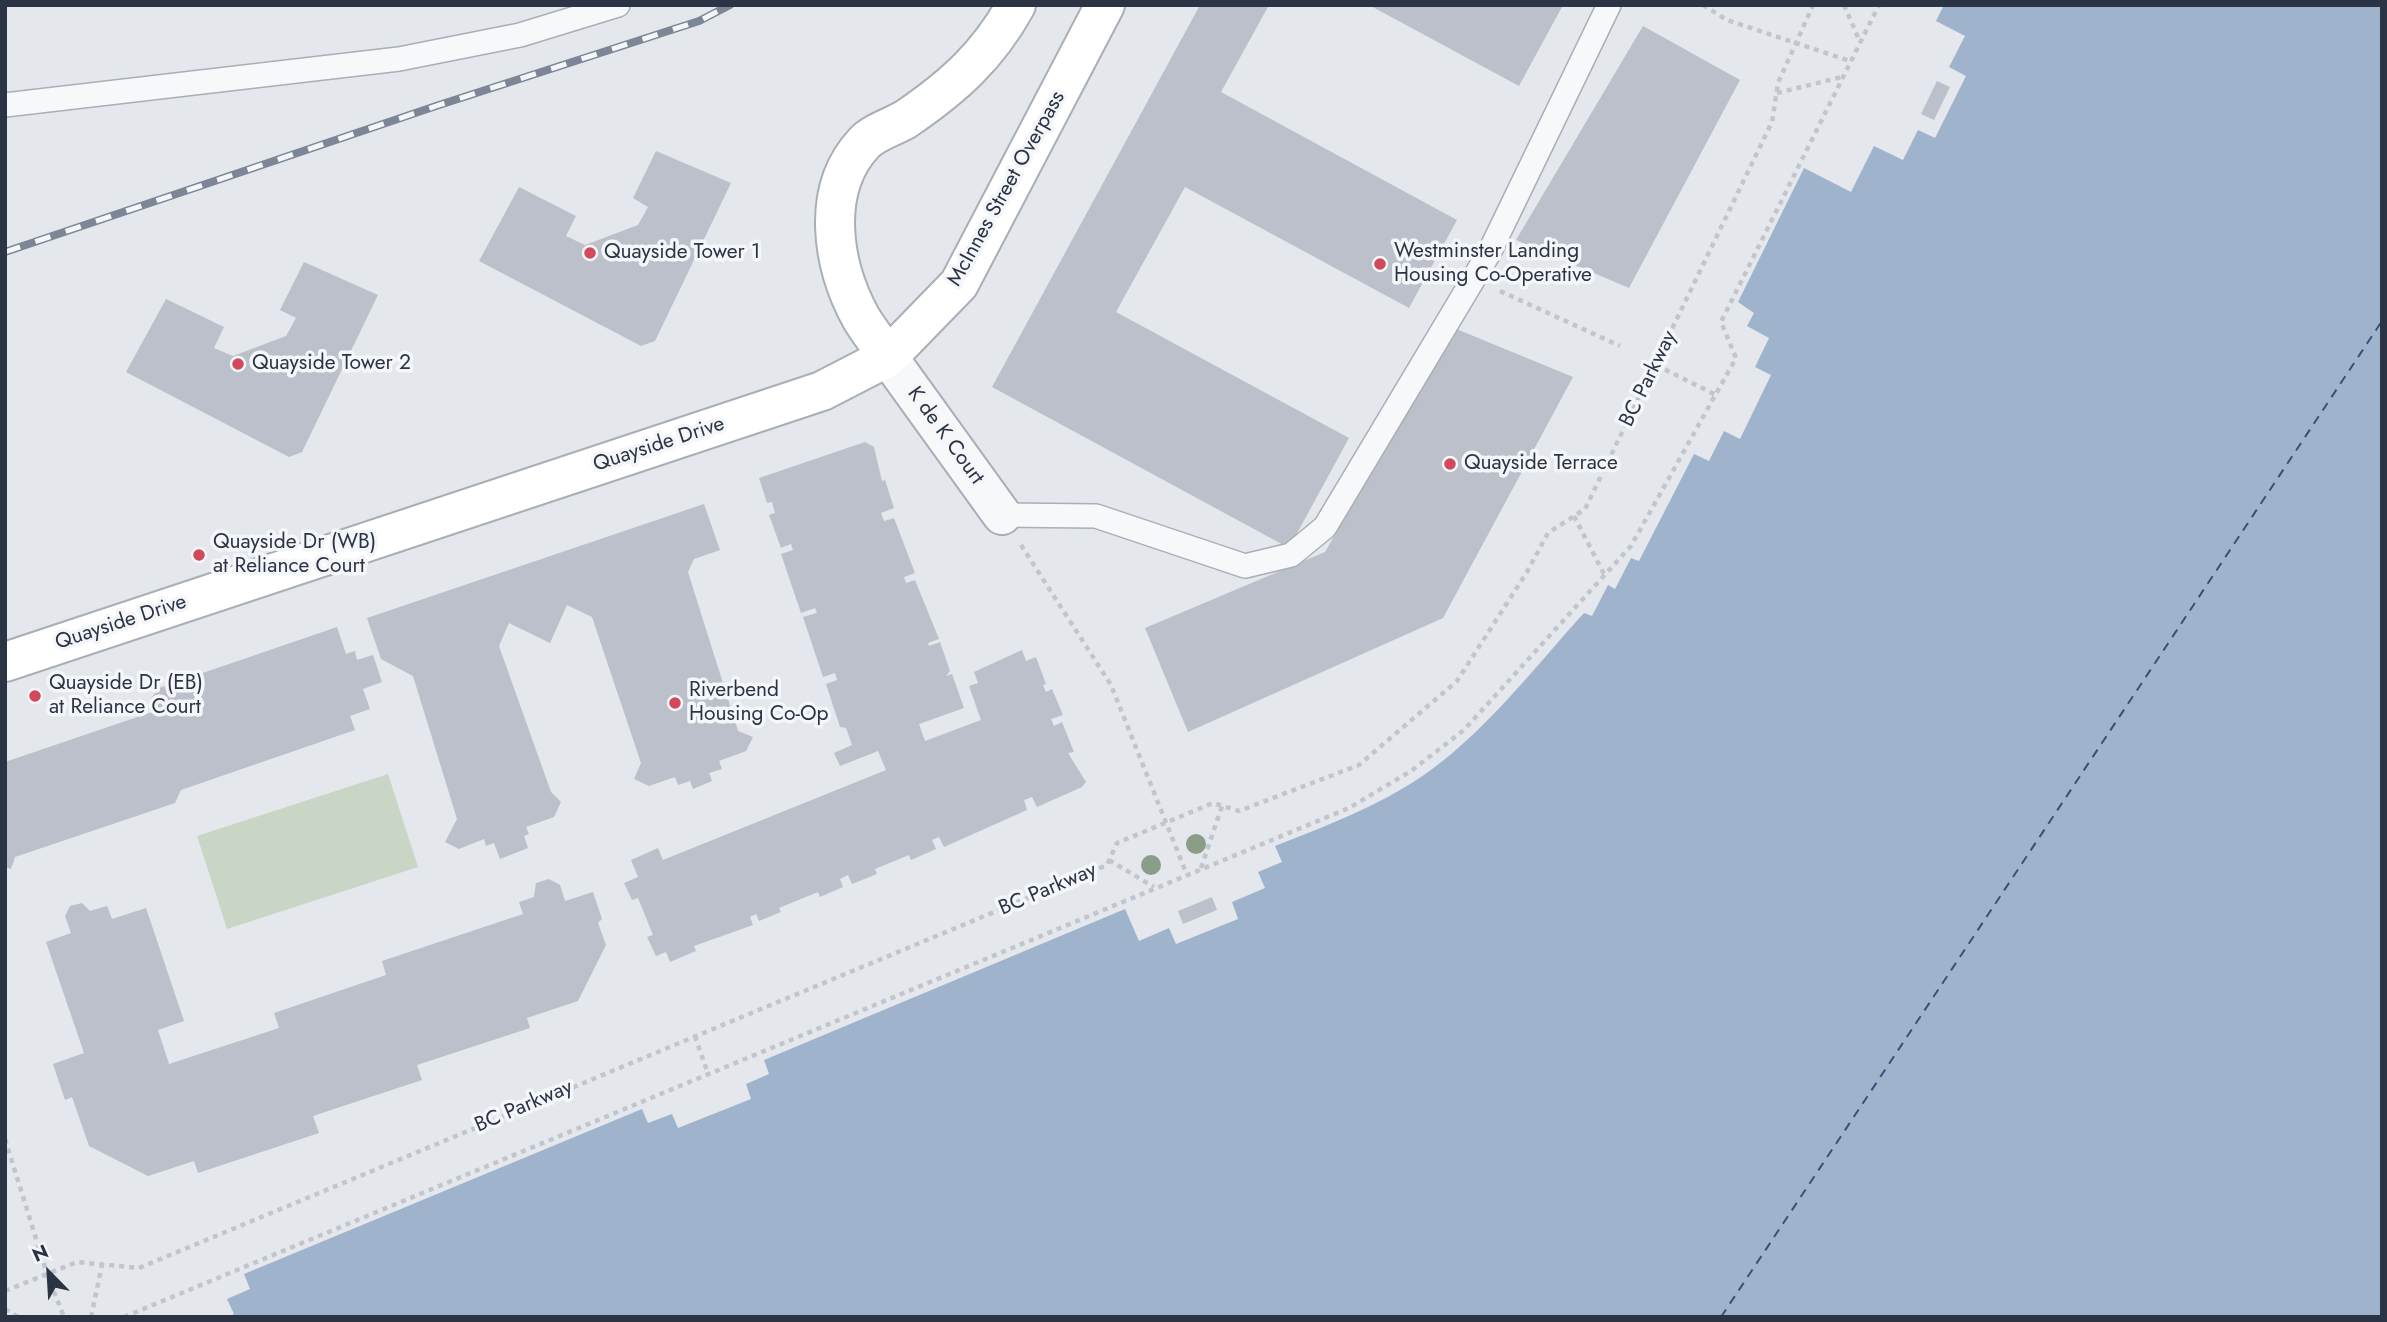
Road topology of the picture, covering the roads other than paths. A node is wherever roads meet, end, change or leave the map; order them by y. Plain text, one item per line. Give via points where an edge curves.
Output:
1 (618, 5) edge
2 (1016, 5) edge
3 (1105, 5) edge
4 (1609, 5) edge
5 (5, 105) edge
6 (888, 357) junction
7 (1002, 515) joint
8 (5, 662) edge

1 - 5 lane via 520,35 399,59
2 - 6 street via 980,61 904,120 865,141 834,199 835,239 846,278 860,317
3 - 6 street, McInnes Street Overpass via 959,284
4 - 7 lane via 1474,279 1325,527 1291,555 1245,566 1096,516
6 - 7 street, K de K Court
6 - 8 street, Quayside Drive via 822,391

